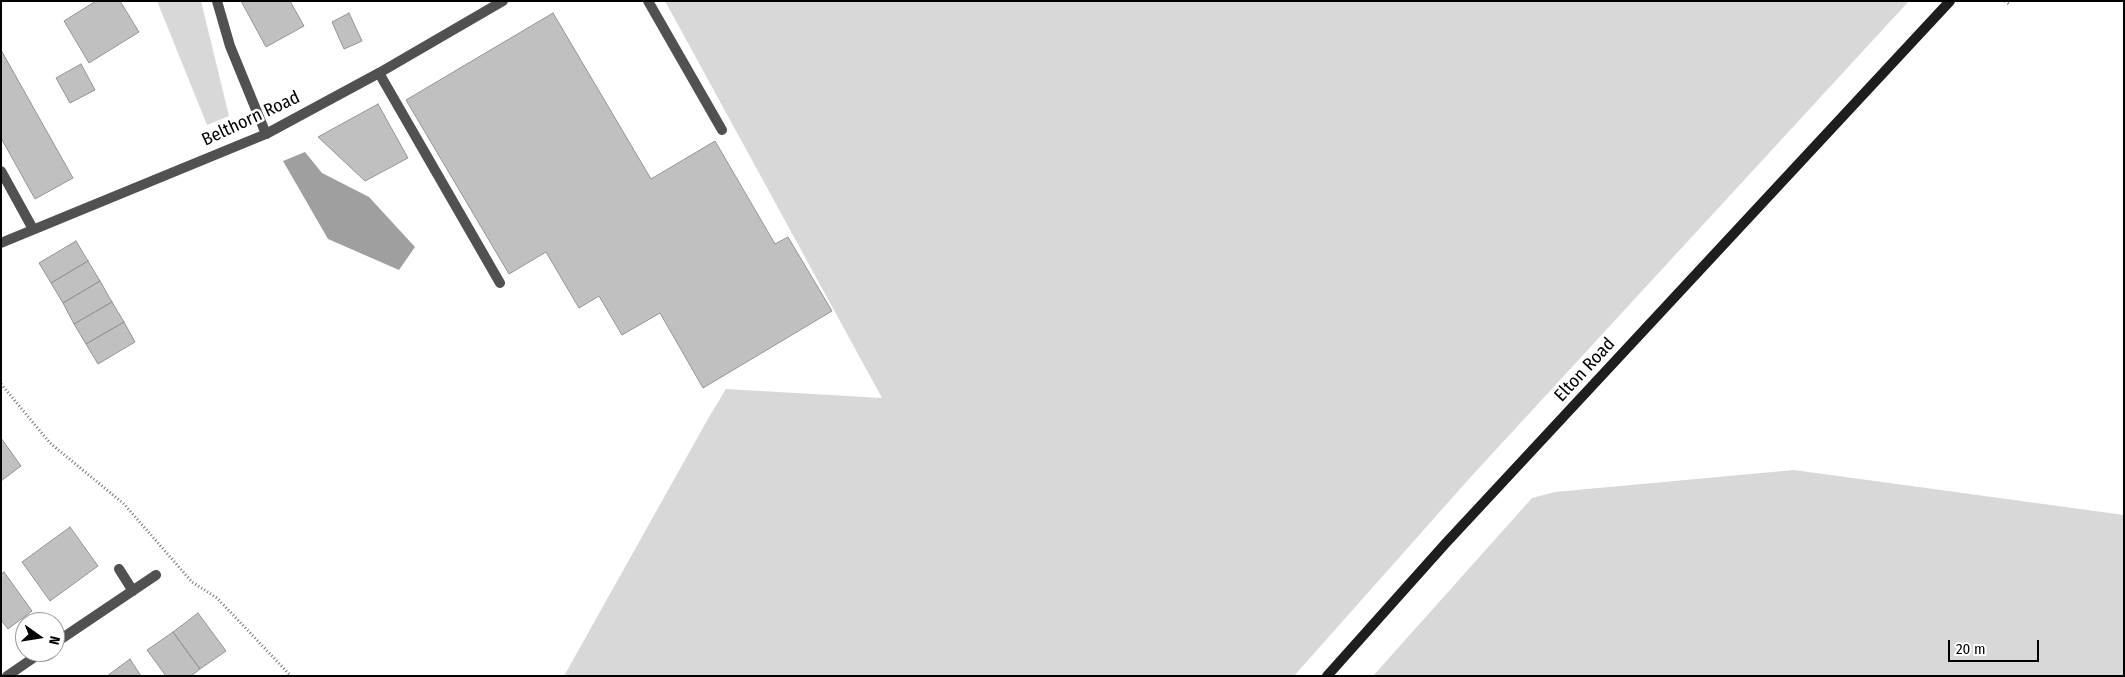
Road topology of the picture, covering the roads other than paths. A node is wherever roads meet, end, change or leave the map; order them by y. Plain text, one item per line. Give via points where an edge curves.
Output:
1 (216, 1) edge
2 (503, 1) edge
3 (648, 1) edge
4 (1950, 1) edge
5 (379, 73) junction
6 (722, 130) dead end
7 (266, 134) junction
8 (1, 171) edge
9 (33, 229) junction
10 (1, 243) edge
11 (500, 283) dead end
12 (119, 569) dead end
13 (156, 575) dead end
14 (133, 590) junction
15 (65, 636) edge
16 (27, 662) edge
17 (1328, 675) edge
18 (7, 676) edge

1 - 7 street via 230,46
2 - 5 street, Belthorn Road
3 - 6 street
4 - 17 main road, Elton Road via 1445,544
5 - 7 street, Belthorn Road
5 - 11 street
7 - 9 street, Belthorn Road
8 - 9 street
9 - 10 street, Belthorn Road
12 - 14 street
13 - 14 street
14 - 15 street
16 - 18 street

